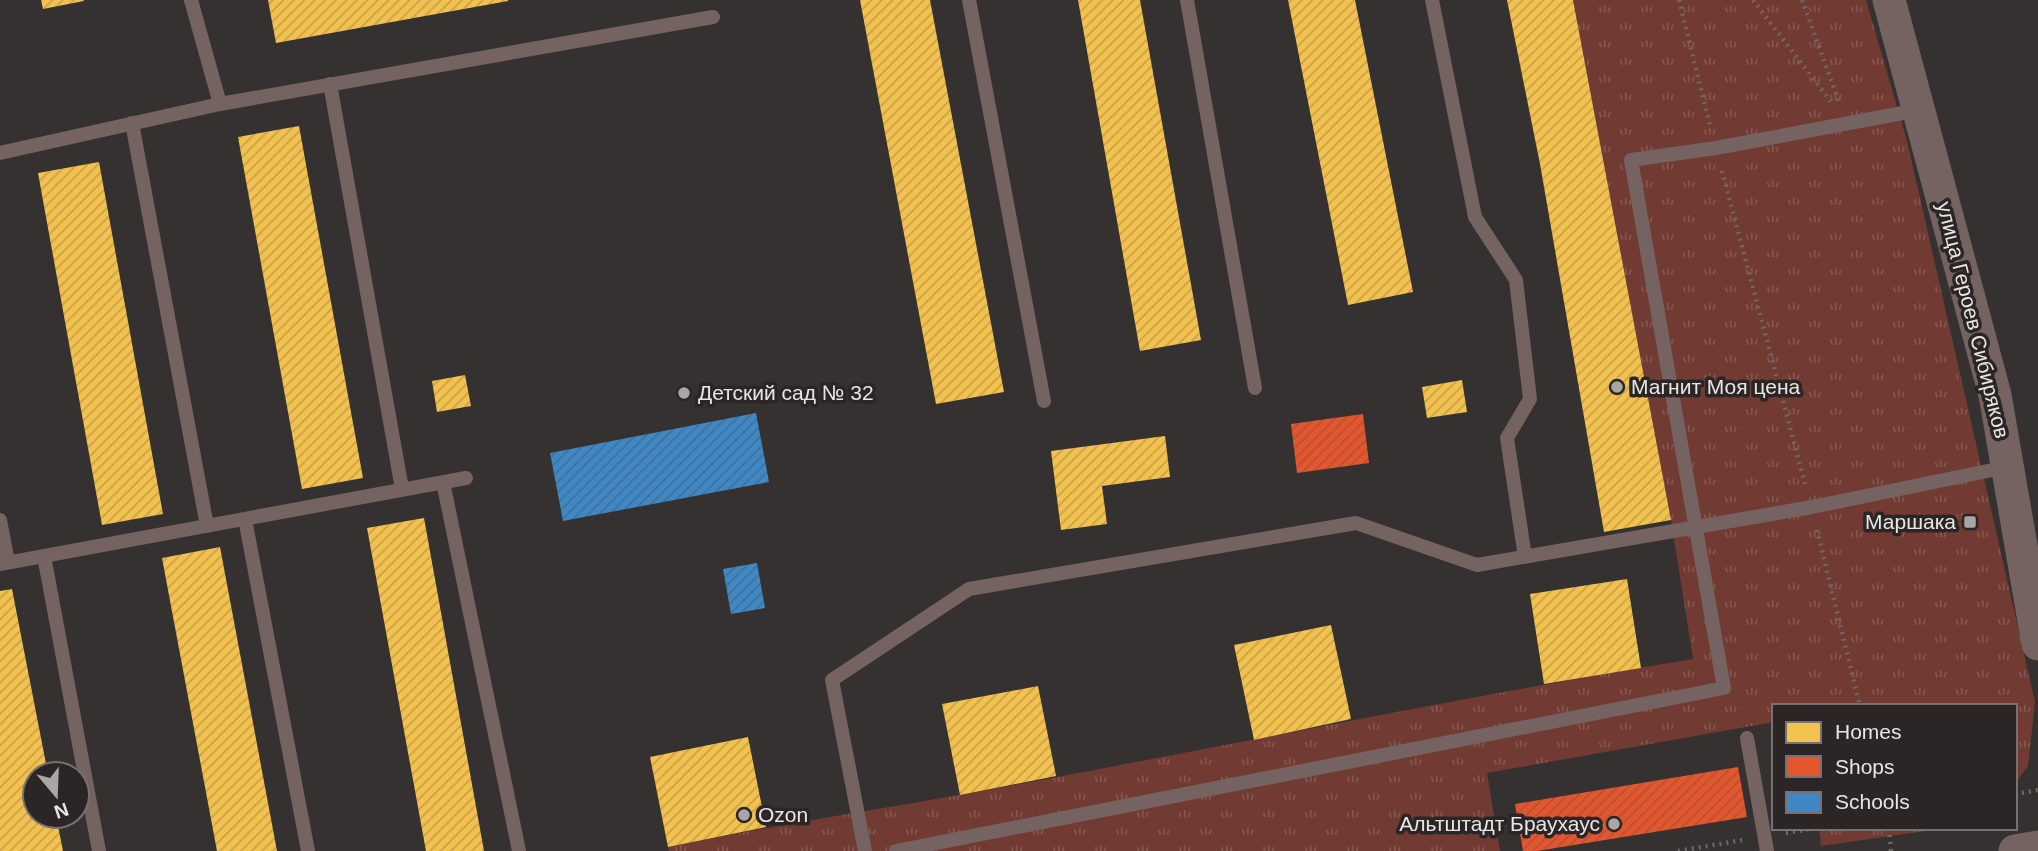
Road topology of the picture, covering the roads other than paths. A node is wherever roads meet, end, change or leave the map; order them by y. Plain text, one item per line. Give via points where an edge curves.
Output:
1 (191, 0) edge
2 (970, 0) edge
3 (1187, 0) edge
4 (1432, 0) edge
5 (1889, 0) edge
6 (713, 17) dead end
7 (330, 84) junction
8 (220, 104) junction
9 (1919, 110) junction
10 (132, 123) junction
11 (0, 153) edge
12 (1255, 388) dead end
13 (1044, 401) dead end
14 (2009, 467) junction
15 (466, 478) dead end
16 (443, 482) junction
17 (402, 489) junction
18 (245, 519) junction
19 (0, 520) edge
20 (207, 526) junction
21 (1696, 527) junction
22 (44, 556) junction
23 (1525, 557) junction
24 (4, 563) edge
25 (2038, 644) edge
26 (1747, 738) dead end
27 (2038, 847) edge
28 (99, 851) edge
29 (307, 851) edge
30 (519, 851) edge
31 (865, 851) edge
32 (896, 851) edge
33 (1767, 851) edge
34 (2015, 851) edge

1 - 8 lane
2 - 13 lane
3 - 12 lane
4 - 23 lane via 1475,217 1516,279 1530,399 1507,438
5 - 9 street, улица Героев Сибиряков
6 - 7 lane
7 - 8 lane
7 - 17 lane
8 - 10 lane
9 - 14 street, улица Героев Сибиряков via 1995,395
9 - 21 lane via 1631,160
10 - 11 lane
10 - 20 lane
14 - 21 lane
14 - 25 street, улица Героев Сибиряков
15 - 16 lane
16 - 17 lane
16 - 30 lane
17 - 18 lane
18 - 20 lane
18 - 29 lane
19 - 24 lane
20 - 22 lane
21 - 23 lane
21 - 32 lane via 1724,688
22 - 24 lane
22 - 28 lane
23 - 31 lane via 1477,565 1356,523 969,589 832,680
26 - 33 lane
27 - 34 street

